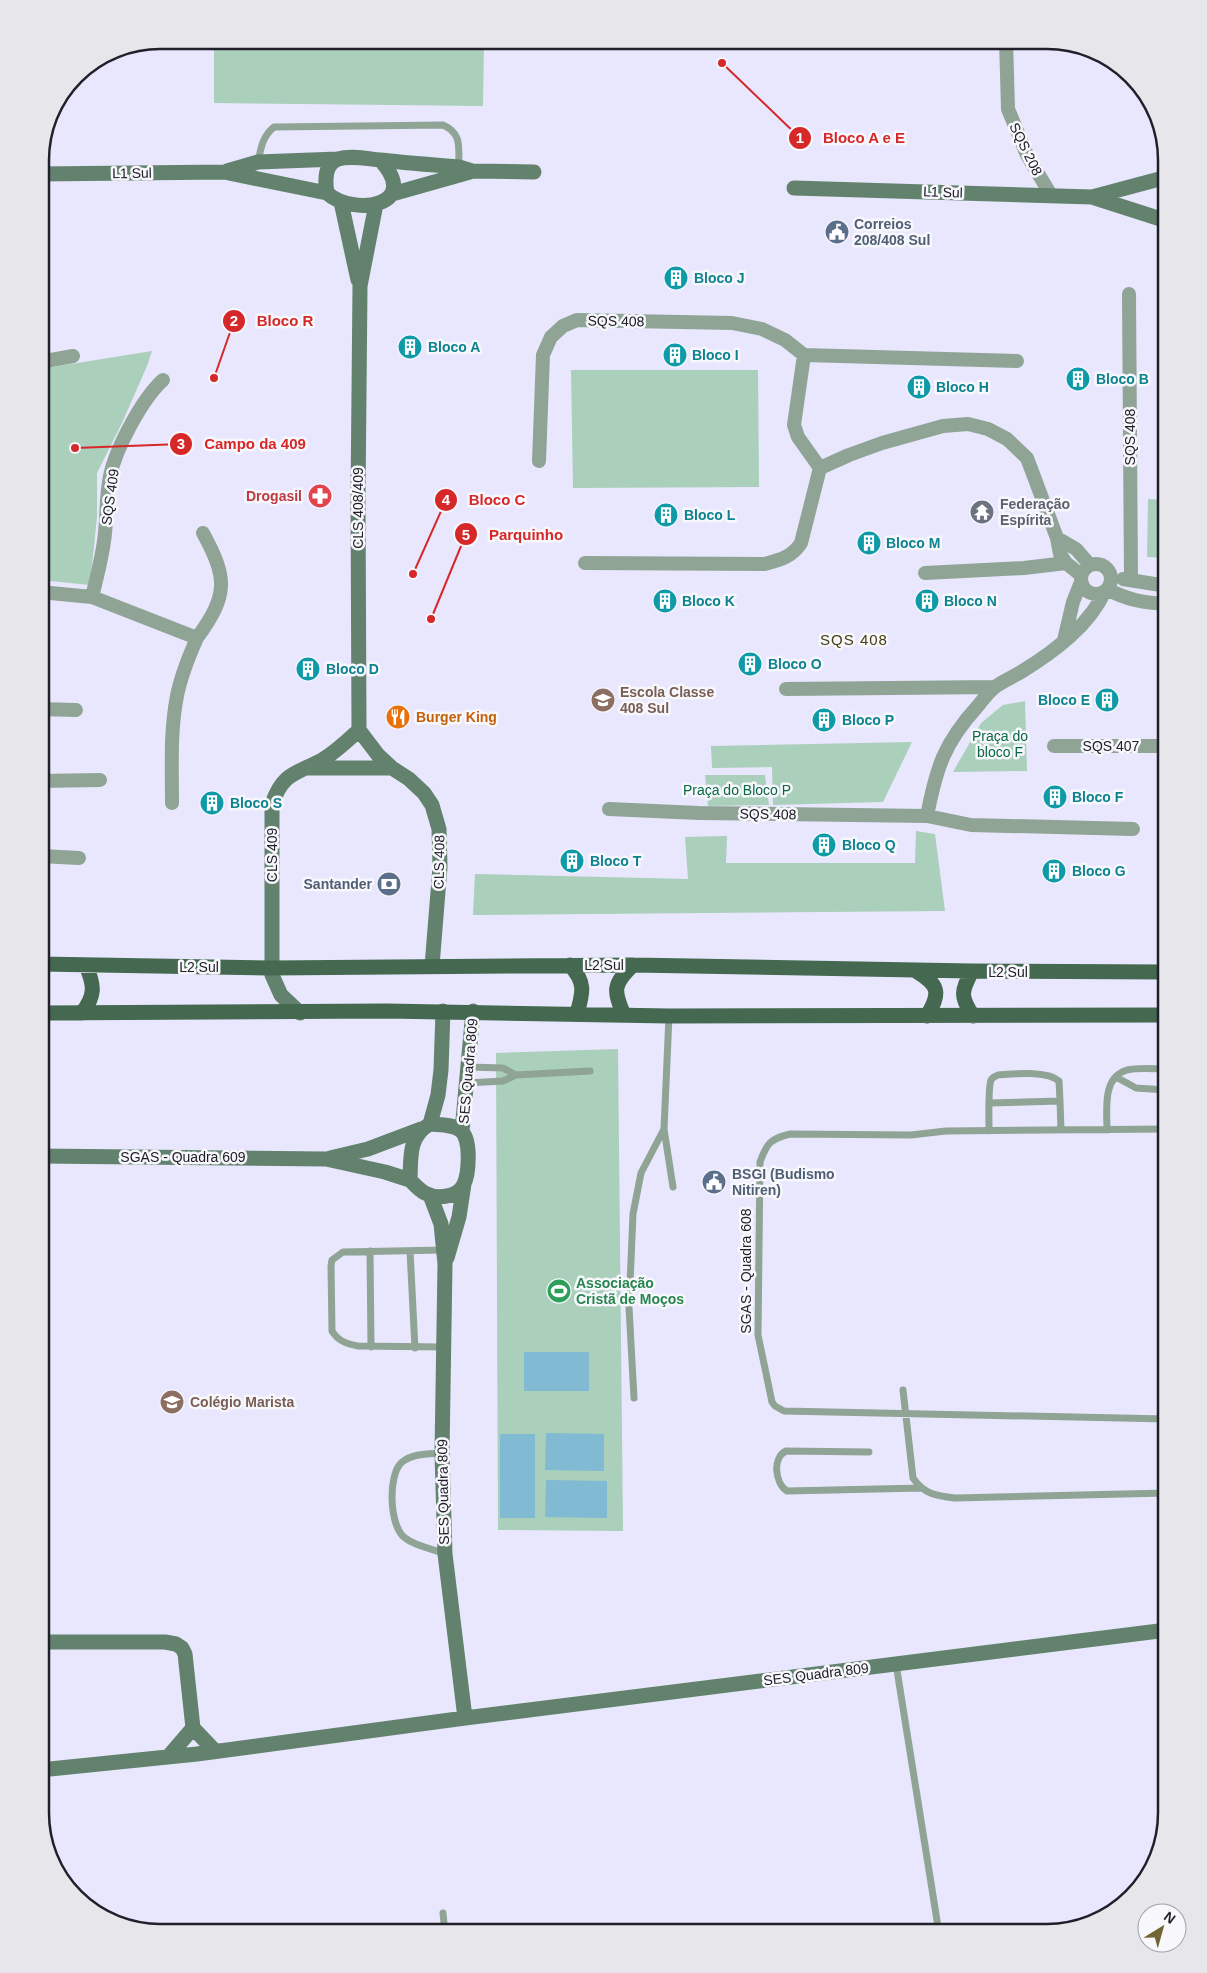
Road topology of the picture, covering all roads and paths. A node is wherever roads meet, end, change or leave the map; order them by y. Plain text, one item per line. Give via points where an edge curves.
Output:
1 (1006, 49) edge
2 (338, 159) junction
3 (380, 160) junction
4 (258, 162) junction
5 (465, 170) junction
6 (224, 172) junction
7 (534, 172) dead end
8 (49, 174) edge
9 (1158, 176) edge
10 (1158, 180) edge
11 (1150, 182) junction
12 (794, 188) dead end
13 (327, 193) junction
14 (392, 194) junction
15 (1051, 195) junction
16 (1092, 196) junction
17 (340, 202) junction
18 (376, 204) junction
19 (1158, 218) edge
20 (360, 286) junction
21 (1129, 294) dead end
22 (804, 355) junction
23 (73, 356) dead end
24 (49, 360) edge
25 (1017, 362) dead end
26 (163, 380) dead end
27 (540, 461) dead end
28 (820, 468) junction
29 (203, 533) dead end
30 (1057, 538) junction
31 (585, 563) dead end
32 (1066, 563) junction
33 (925, 573) dead end
34 (1084, 574) junction
35 (1131, 580) junction
36 (1158, 584) edge
37 (1108, 586) junction
38 (49, 593) edge
39 (92, 597) junction
40 (1158, 603) edge
41 (197, 638) junction
42 (1064, 640) junction
43 (995, 687) junction
44 (786, 689) dead end
45 (49, 709) edge
46 (76, 710) dead end
47 (359, 730) junction
48 (1054, 746) dead end
49 (1158, 746) edge
50 (305, 768) junction
51 (392, 768) junction
52 (100, 780) dead end
53 (49, 781) edge
54 (172, 803) dead end
55 (609, 809) dead end
56 (927, 816) junction
57 (1133, 829) dead end
58 (49, 856) edge
59 (79, 858) dead end
60 (49, 964) edge
61 (570, 965) junction
62 (633, 965) junction
63 (86, 966) junction
64 (432, 966) junction
65 (271, 968) junction
66 (916, 970) junction
67 (972, 972) junction
68 (1158, 972) edge
69 (442, 1011) junction
70 (473, 1011) junction
71 (49, 1013) edge
72 (300, 1013) junction
73 (82, 1014) junction
74 (577, 1014) junction
75 (624, 1015) junction
76 (1158, 1015) edge
77 (669, 1016) junction
78 (926, 1016) junction
79 (973, 1016) junction
80 (468, 1067) junction
81 (1158, 1069) edge
82 (590, 1071) dead end
83 (516, 1075) junction
84 (1116, 1077) junction
85 (467, 1083) junction
86 (1158, 1089) edge
87 (1060, 1102) junction
88 (990, 1103) junction
89 (426, 1126) junction
90 (664, 1129) junction
91 (1061, 1130) junction
92 (1107, 1130) junction
93 (1158, 1130) edge
94 (462, 1131) junction
95 (989, 1131) junction
96 (49, 1156) edge
97 (326, 1159) junction
98 (410, 1180) junction
99 (464, 1184) junction
100 (673, 1187) dead end
101 (430, 1196) junction
102 (410, 1251) junction
103 (370, 1252) junction
104 (446, 1255) junction
105 (371, 1347) junction
106 (443, 1347) junction
107 (415, 1348) junction
108 (903, 1390) dead end
109 (634, 1398) dead end
110 (906, 1413) junction
111 (1158, 1419) edge
112 (869, 1452) dead end
113 (442, 1454) junction
114 (922, 1488) junction
115 (1158, 1494) edge
116 (444, 1554) junction
117 (1158, 1631) edge
118 (49, 1642) edge
119 (896, 1664) junction
120 (465, 1718) junction
121 (192, 1728) junction
122 (215, 1751) junction
123 (168, 1757) junction
124 (49, 1769) edge
125 (443, 1913) dead end
126 (444, 1924) edge
127 (938, 1924) edge

1 - 15 street, SQS 208 via 1008,108 1027,155
2 - 3 street
2 - 4 street, L1 Sul
2 - 13 street via 326,173
3 - 5 street
3 - 14 street via 393,176
4 - 5 lane via 266,134 274,128 443,125 458,137
4 - 6 street, L1 Sul
5 - 7 street
5 - 14 street
6 - 8 street, L1 Sul
6 - 13 street, L1 Sul
9 - 11 street
10 - 11 street, L1 Sul
11 - 16 street, L1 Sul
12 - 15 street, L1 Sul
13 - 17 street
14 - 18 street via 386,201
15 - 16 street, L1 Sul
16 - 19 street, L1 Sul
17 - 18 street
17 - 20 street, CLS 408/409
18 - 20 street, CLS 408/409
20 - 47 street, CLS 408/409
21 - 35 street, SQS 408
22 - 25 street
22 - 27 street, SQS 408 via 785,340 762,329 732,323 577,320 562,326 551,337 543,355
22 - 28 street via 794,425 798,437
23 - 24 street
26 - 39 street, SQS 409 via 144,402 131,425 110,475 105,533
28 - 30 street via 882,443 943,426 968,424 988,429 1008,439 1027,458
28 - 31 street via 801,543 795,552 784,558 765,564
29 - 41 street via 215,554 221,576 221,596
30 - 32 street via 1060,554
30 - 34 street via 1076,549
32 - 33 street
32 - 34 street
34 - 37 street via 1084,588 1089,592 1095,594
34 - 37 street via 1103,566 1108,571
34 - 42 street
35 - 36 street
35 - 37 street
37 - 40 street via 1120,596
37 - 42 street via 1088,619
38 - 39 street
39 - 41 street
41 - 54 street via 184,667 177,696 172,732
42 - 43 street via 1042,659
43 - 44 street
43 - 56 street via 971,713 942,754
45 - 46 street
47 - 50 street, CLS 409 via 338,749
47 - 51 street, CLS 408
48 - 49 street, SQS 407
50 - 51 street
50 - 65 street, CLS 409 via 289,776 278,789 272,804
51 - 64 street, CLS 408 via 424,793 440,829
52 - 53 street
55 - 56 street, SQS 408
56 - 57 street, SQS 408 via 970,825
58 - 59 street
60 - 63 main road, L2 Sul
61 - 62 main road, L2 Sul
61 - 64 main road, L2 Sul
61 - 74 main road via 583,990
62 - 66 main road, L2 Sul
62 - 75 main road via 615,988
63 - 65 main road, L2 Sul
63 - 73 main road via 93,990 91,1002
64 - 65 main road, L2 Sul
65 - 72 street, CLS 409 via 281,996
66 - 67 main road, L2 Sul
66 - 78 main road via 930,980 936,990 934,1005
67 - 68 main road, L2 Sul
67 - 79 main road via 964,992 964,1002
69 - 70 main road
69 - 72 main road
69 - 89 street, SES Quadra 809 via 438,1095
70 - 74 main road
70 - 80 street, SES Quadra 809
71 - 73 main road
72 - 73 main road
74 - 75 main road
75 - 77 main road
76 - 79 main road
77 - 78 main road
77 - 90 lane
78 - 79 main road
80 - 83 lane via 503,1068
80 - 85 street, SES Quadra 809
81 - 84 lane via 1129,1070
82 - 83 lane
83 - 85 lane via 503,1081
84 - 86 lane via 1136,1088
84 - 92 lane via 1108,1090
85 - 94 street, SES Quadra 809
87 - 88 lane
87 - 88 lane via 1058,1081 1053,1076 1005,1074 991,1081
87 - 91 lane
88 - 95 lane
89 - 94 street via 444,1125
89 - 97 street, SGAS - Quadra 609 via 368,1149
89 - 98 street via 415,1138 411,1150
90 - 100 lane
90 - 109 lane via 641,1174 633,1214 629,1307
91 - 92 lane, SGAS - Quadra 608
91 - 95 lane, SGAS - Quadra 608
92 - 93 lane, SGAS - Quadra 608
94 - 99 street via 468,1148
95 - 110 lane, SGAS - Quadra 608 via 911,1136 790,1134 769,1142 760,1162 758,1335 772,1402 784,1411
96 - 97 street, SGAS - Quadra 609
97 - 98 street, SGAS - Quadra 609
98 - 101 street
99 - 101 street via 451,1196
99 - 104 street, SES Quadra 809 via 455,1232
101 - 104 street, SES Quadra 809 via 441,1224
102 - 103 lane
102 - 104 lane
102 - 107 lane
103 - 105 lane
103 - 105 lane via 343,1252 337,1255 331,1266 332,1331 348,1344
104 - 106 street, SES Quadra 809
105 - 107 lane
106 - 107 lane
106 - 113 street, SES Quadra 809
108 - 110 lane
110 - 111 lane, SGAS - Quadra 608
110 - 114 lane via 913,1478
112 - 114 lane via 786,1451 777,1460 778,1481 787,1491
113 - 116 street, SES Quadra 809
113 - 116 lane via 419,1455 401,1463 394,1475 393,1510 398,1530 404,1538
114 - 115 lane via 936,1496 955,1498
116 - 120 street, SES Quadra 809
117 - 119 street, SES Quadra 809
118 - 121 street via 153,1641 176,1644 185,1654
119 - 120 street, SES Quadra 809
119 - 127 lane
120 - 122 street, SES Quadra 809
121 - 122 street
121 - 123 street
122 - 123 street, SES Quadra 809
123 - 124 street, SES Quadra 809
125 - 126 lane

